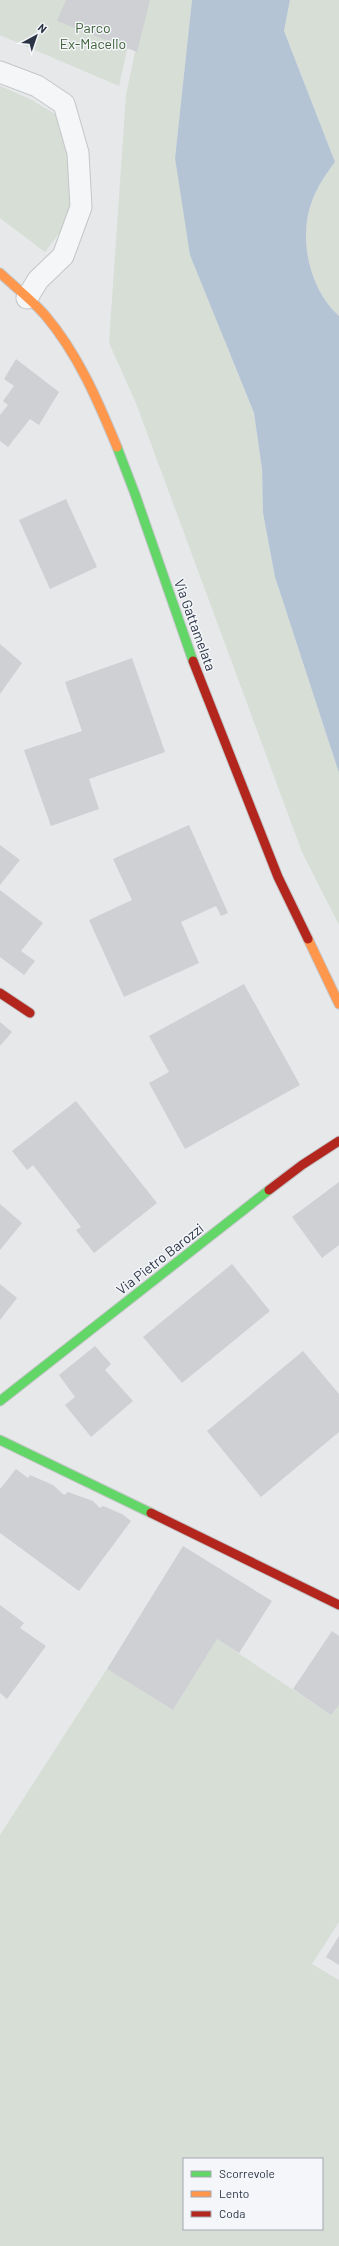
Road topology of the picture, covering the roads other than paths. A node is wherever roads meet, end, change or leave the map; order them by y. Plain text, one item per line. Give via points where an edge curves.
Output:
1 (0, 72) edge
2 (0, 273) edge
3 (27, 298) junction
4 (0, 993) edge
5 (339, 1004) edge
6 (30, 1013) dead end
7 (339, 1141) edge
8 (0, 1401) edge
9 (0, 1440) edge
10 (339, 1605) edge

1 - 3 lane via 37,86 64,104 78,153 81,207 63,256 38,280
2 - 3 street, Via Gattamelata
3 - 5 street, Via Gattamelata via 45,315 82,368 103,412 135,494 185,642 272,862
4 - 6 street
7 - 8 street, Via Pietro Barozzi via 302,1165
9 - 10 street

